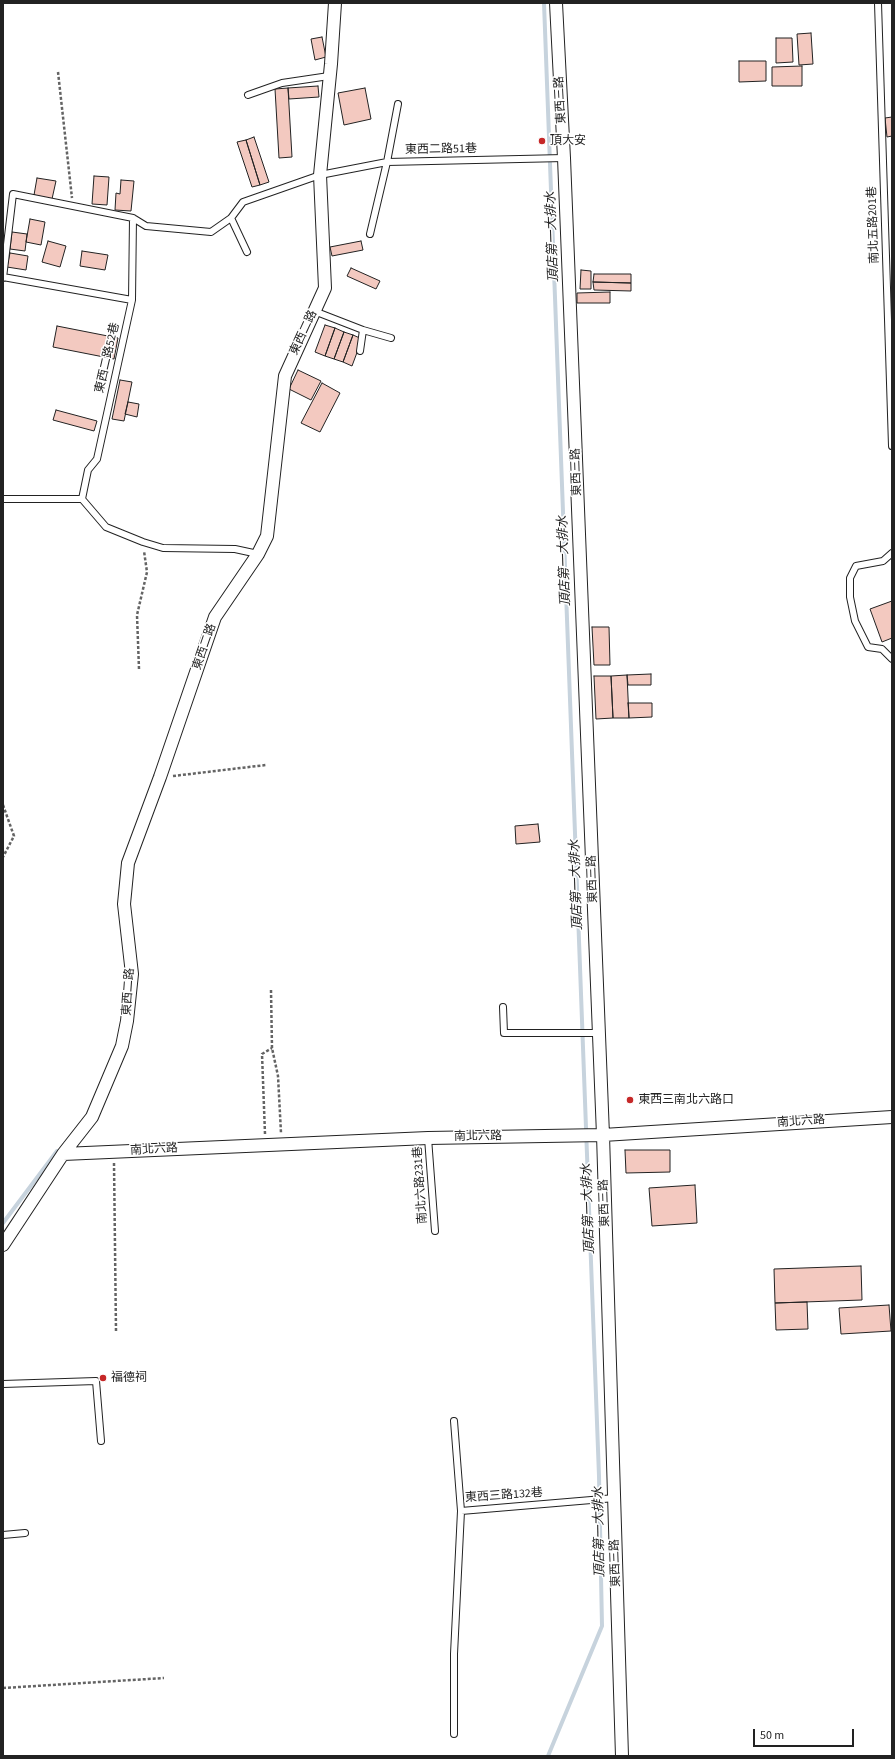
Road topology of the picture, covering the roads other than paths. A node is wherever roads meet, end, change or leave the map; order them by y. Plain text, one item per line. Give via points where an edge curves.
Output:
1 (335, 3) edge
2 (556, 3) edge
3 (878, 3) edge
4 (329, 76) junction
5 (248, 96) dead end
6 (398, 104) dead end
7 (564, 158) junction
8 (387, 162) junction
9 (320, 175) junction
10 (133, 218) junction
11 (231, 218) junction
12 (370, 234) dead end
13 (247, 252) dead end
14 (3, 278) edge
15 (132, 300) junction
16 (314, 311) junction
17 (363, 330) junction
18 (391, 338) dead end
19 (360, 351) dead end
20 (892, 446) edge
21 (3, 499) edge
22 (82, 499) junction
23 (892, 553) edge
24 (258, 554) junction
25 (892, 659) edge
26 (503, 1007) dead end
27 (599, 1033) junction
28 (892, 1117) edge
29 (603, 1135) junction
30 (428, 1138) junction
31 (63, 1154) junction
32 (435, 1231) dead end
33 (3, 1245) edge
34 (3, 1384) edge
35 (454, 1421) dead end
36 (101, 1441) dead end
37 (614, 1498) junction
38 (461, 1511) junction
39 (25, 1533) dead end
40 (3, 1535) edge
41 (454, 1734) dead end
42 (622, 1756) edge

1 - 4 street, 東西二路
2 - 7 street, 東西三路
3 - 20 lane, 南北五路201巷
4 - 5 lane via 282,82
4 - 9 street, 東西二路
6 - 8 lane
7 - 8 lane, 東西二路51巷
7 - 27 street, 東西三路
8 - 9 lane, 東西二路51巷
8 - 12 lane
9 - 11 lane via 243,202
9 - 16 street, 東西二路 via 325,288
10 - 11 lane via 146,226 210,232
10 - 14 lane via 13,194
10 - 15 lane, 東西二路52巷
11 - 13 lane
14 - 15 lane
15 - 22 lane, 東西二路52巷 via 97,459 88,470
16 - 17 lane
16 - 24 street, 東西二路 via 285,376 267,536
17 - 18 lane
17 - 19 lane
21 - 22 lane
22 - 24 lane via 106,527 143,542 163,548 235,549
23 - 25 lane via 883,561 856,566 850,578 850,597 855,621 868,647 882,649
24 - 31 street, 東西二路 via 215,617 128,863 124,904 132,974 122,1046 92,1117
26 - 27 lane via 504,1033
27 - 29 street, 東西三路
28 - 29 street, 南北六路
29 - 30 street, 南北六路
29 - 37 street, 東西三路
30 - 31 street, 南北六路
30 - 32 lane, 南北六路231巷
31 - 33 street, 東西二路
34 - 36 lane via 96,1381
35 - 38 lane, 東西三路132巷
37 - 38 lane, 東西三路132巷
37 - 42 street, 東西三路
38 - 41 lane via 454,1654
39 - 40 lane

